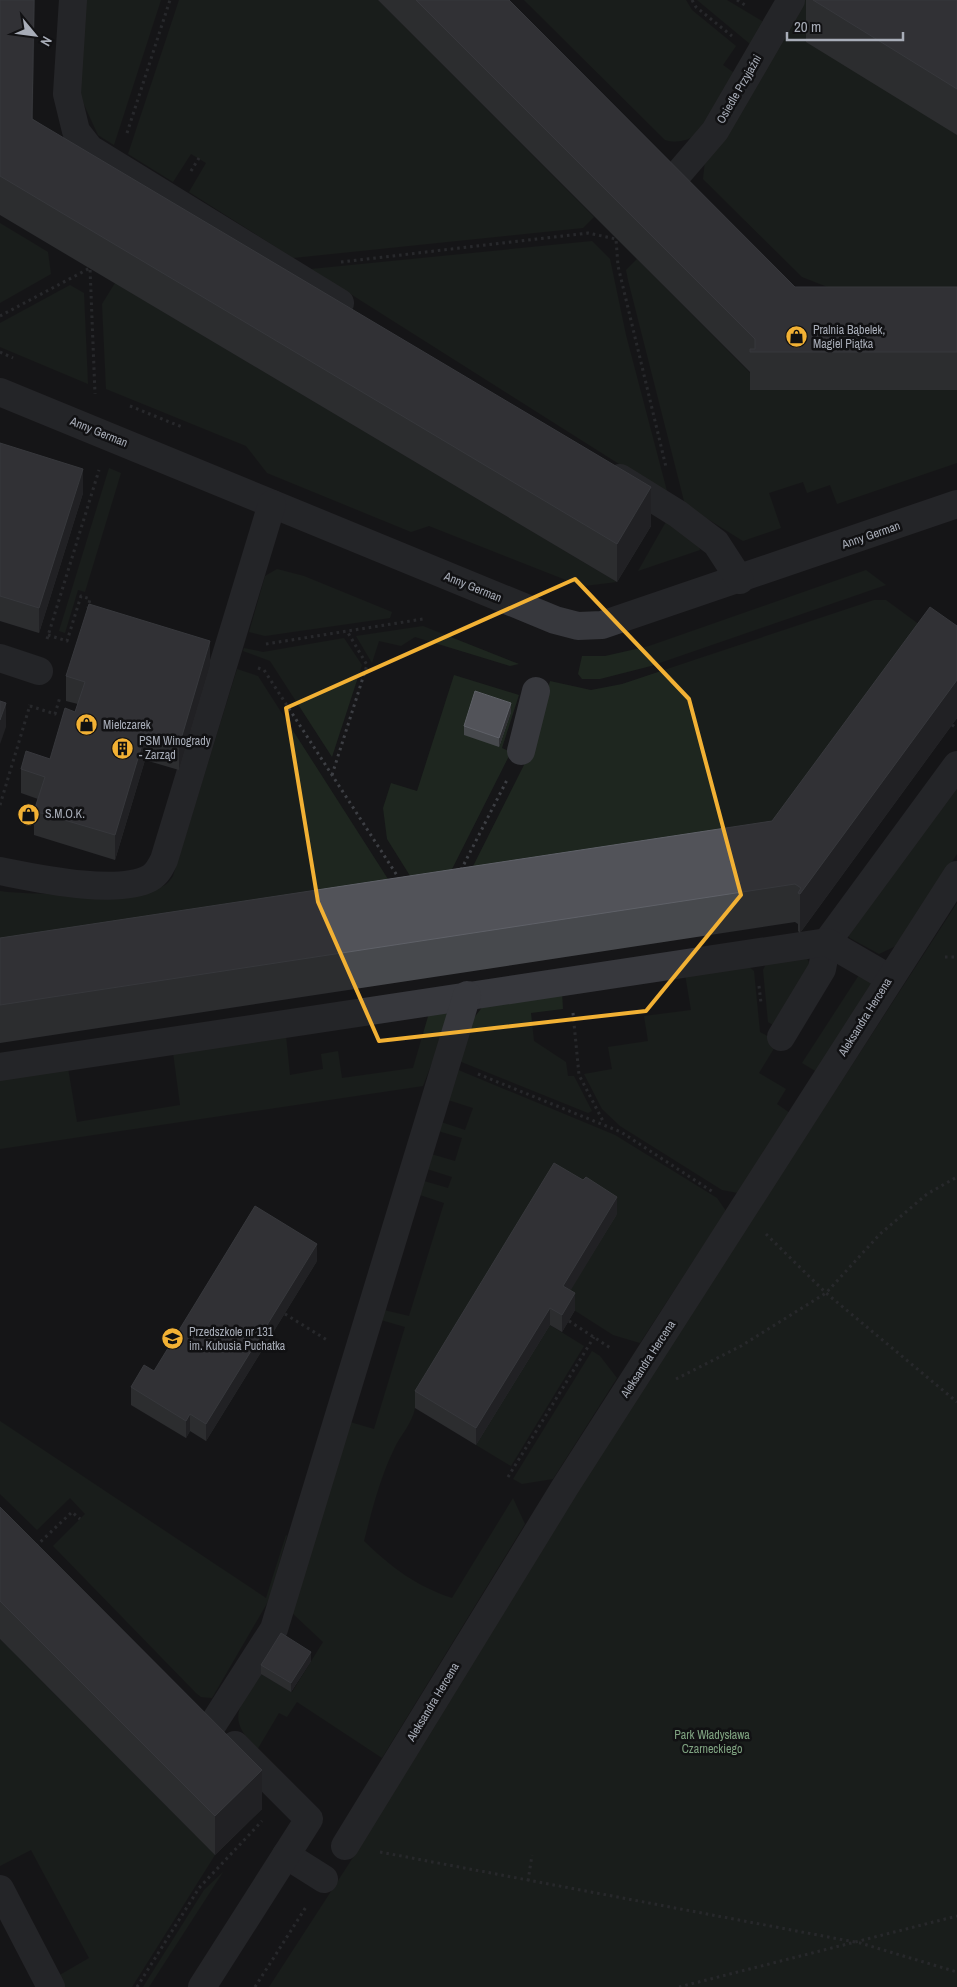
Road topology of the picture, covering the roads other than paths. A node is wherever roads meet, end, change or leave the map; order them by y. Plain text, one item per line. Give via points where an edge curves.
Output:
1 (73, 0) edge
2 (791, 0) edge
3 (658, 152) edge
4 (679, 173) junction
5 (700, 194) edge
6 (361, 316) edge
7 (0, 392) edge
8 (602, 467) edge
9 (272, 504) junction
10 (957, 504) edge
11 (740, 580) junction
12 (0, 658) edge
13 (39, 670) road end
14 (536, 691) dead end
15 (521, 751) road end
16 (957, 765) edge
17 (0, 872) edge
18 (957, 875) edge
19 (827, 942) junction
20 (889, 978) junction
21 (467, 995) junction
22 (781, 1037) dead end
23 (0, 1067) edge
24 (192, 1703) edge
25 (213, 1724) junction
26 (345, 1846) road end
27 (286, 1855) junction
28 (324, 1879) road end
29 (0, 1889) edge
30 (51, 1987) edge
31 (202, 1987) edge

1 - 6 street via 67,94 76,131 90,149
2 - 4 street, Osiedle Przyjaźni via 715,131
3 - 4 street
4 - 5 street
7 - 9 street, Anny German
8 - 11 street via 678,514 716,543
9 - 11 street, Anny German via 555,620 578,626 602,626
9 - 17 street via 158,872 135,883 77,886
10 - 11 street, Anny German
12 - 13 street
14 - 15 street
16 - 19 street
18 - 20 street, Aleksandra Hercena
19 - 20 street
19 - 21 street
19 - 22 street via 822,970
20 - 26 street, Aleksandra Hercena via 564,1487
21 - 23 street
21 - 25 street via 274,1629
24 - 25 street
25 - 27 street via 309,1819
27 - 28 street
27 - 31 street
29 - 30 street

